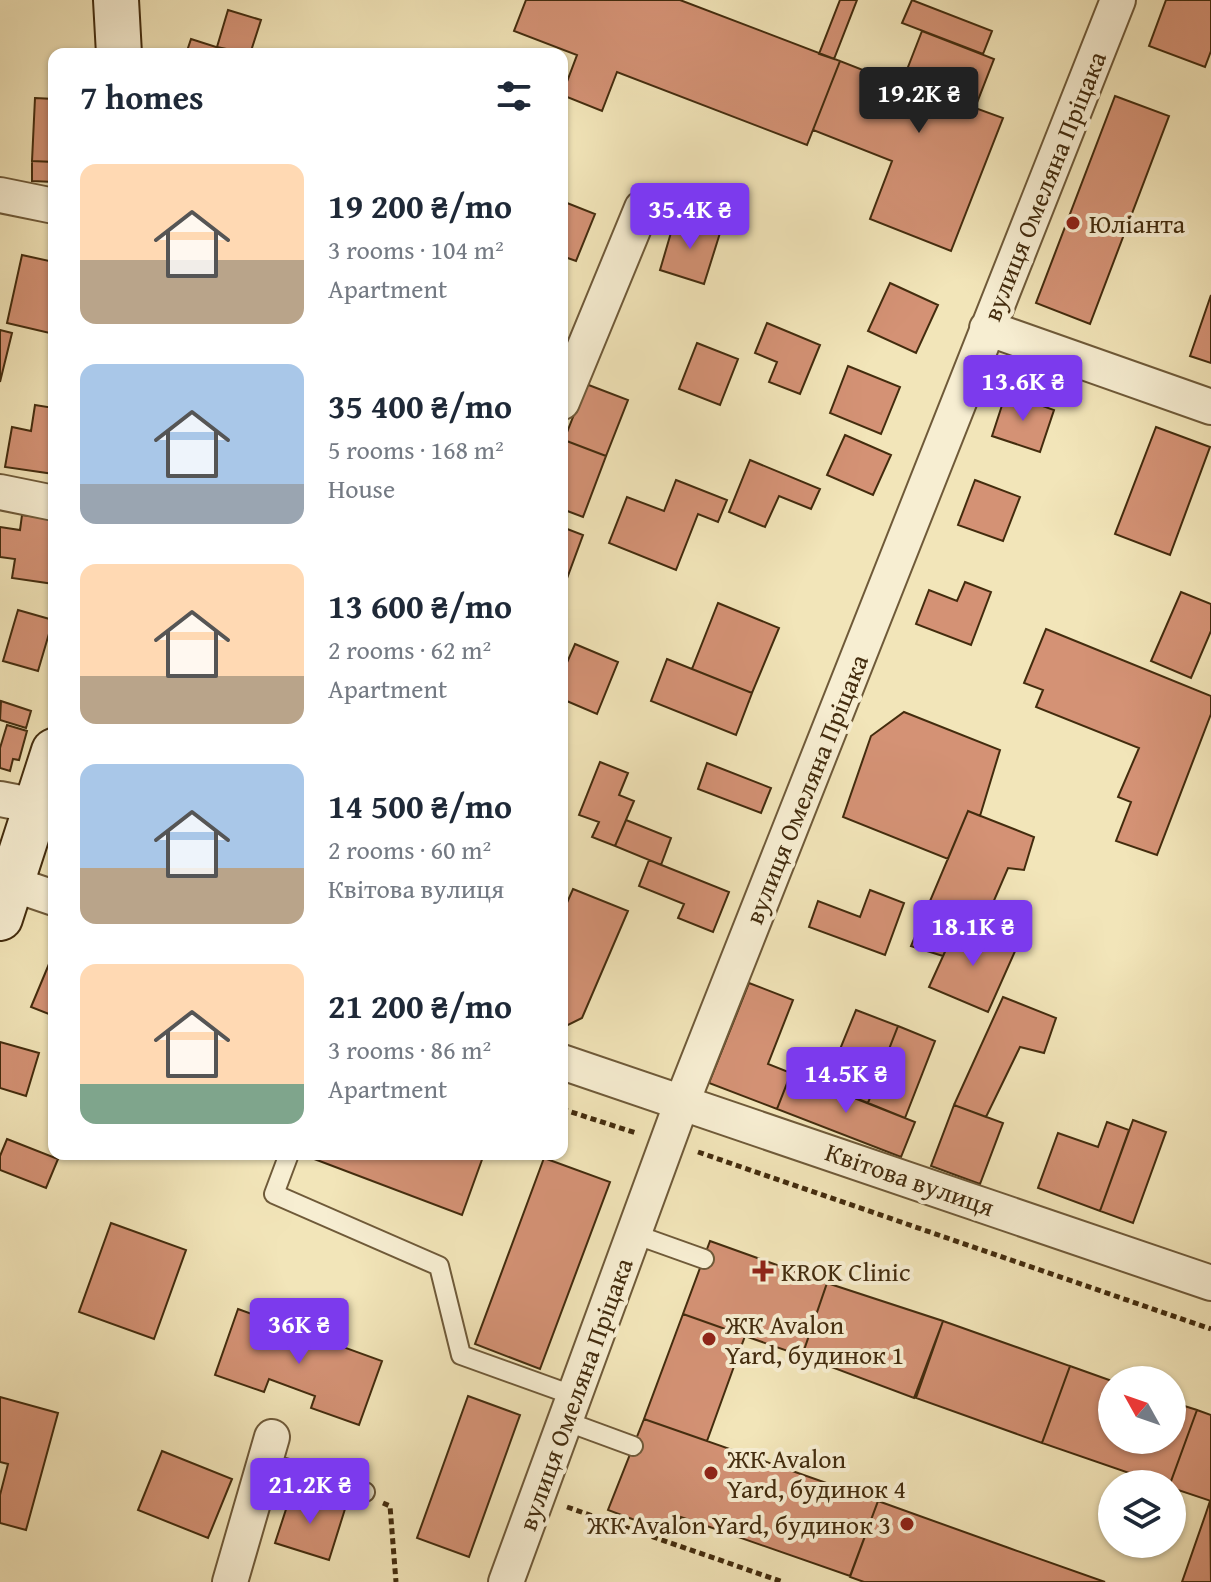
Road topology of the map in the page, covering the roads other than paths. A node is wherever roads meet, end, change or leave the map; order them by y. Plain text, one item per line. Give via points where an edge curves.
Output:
1 (116, 0) edge
2 (1118, 0) edge
3 (119, 48) edge
4 (0, 195) edge
5 (48, 205) edge
6 (642, 208) dead end
7 (987, 328) junction
8 (568, 387) edge
9 (1211, 407) edge
10 (0, 492) edge
11 (48, 502) edge
12 (48, 760) edge
13 (18, 802) edge
14 (48, 898) edge
15 (5, 900) edge
16 (568, 1064) edge
17 (682, 1102) junction
18 (287, 1160) edge
19 (634, 1234) junction
20 (704, 1259) dead end
21 (1211, 1283) edge
22 (568, 1415) junction
23 (633, 1446) dead end
24 (268, 1449) joint
25 (365, 1492) road end
26 (230, 1582) edge
27 (506, 1582) edge

1 - 3 street
2 - 7 street, вулиця Омеляна Пріцака
4 - 5 street
6 - 8 street
7 - 9 street
7 - 17 street, вулиця Омеляна Пріцака
10 - 11 street
12 - 13 street
13 - 15 street
14 - 15 street
16 - 17 street, Квітова вулиця
17 - 19 street, вулиця Омеляна Пріцака
17 - 21 street, Квітова вулиця
18 - 22 lane via 274,1194 439,1266 461,1355
19 - 20 lane
19 - 22 street, вулиця Омеляна Пріцака
22 - 23 lane
22 - 27 street, вулиця Омеляна Пріцака
24 - 25 lane
24 - 26 street

